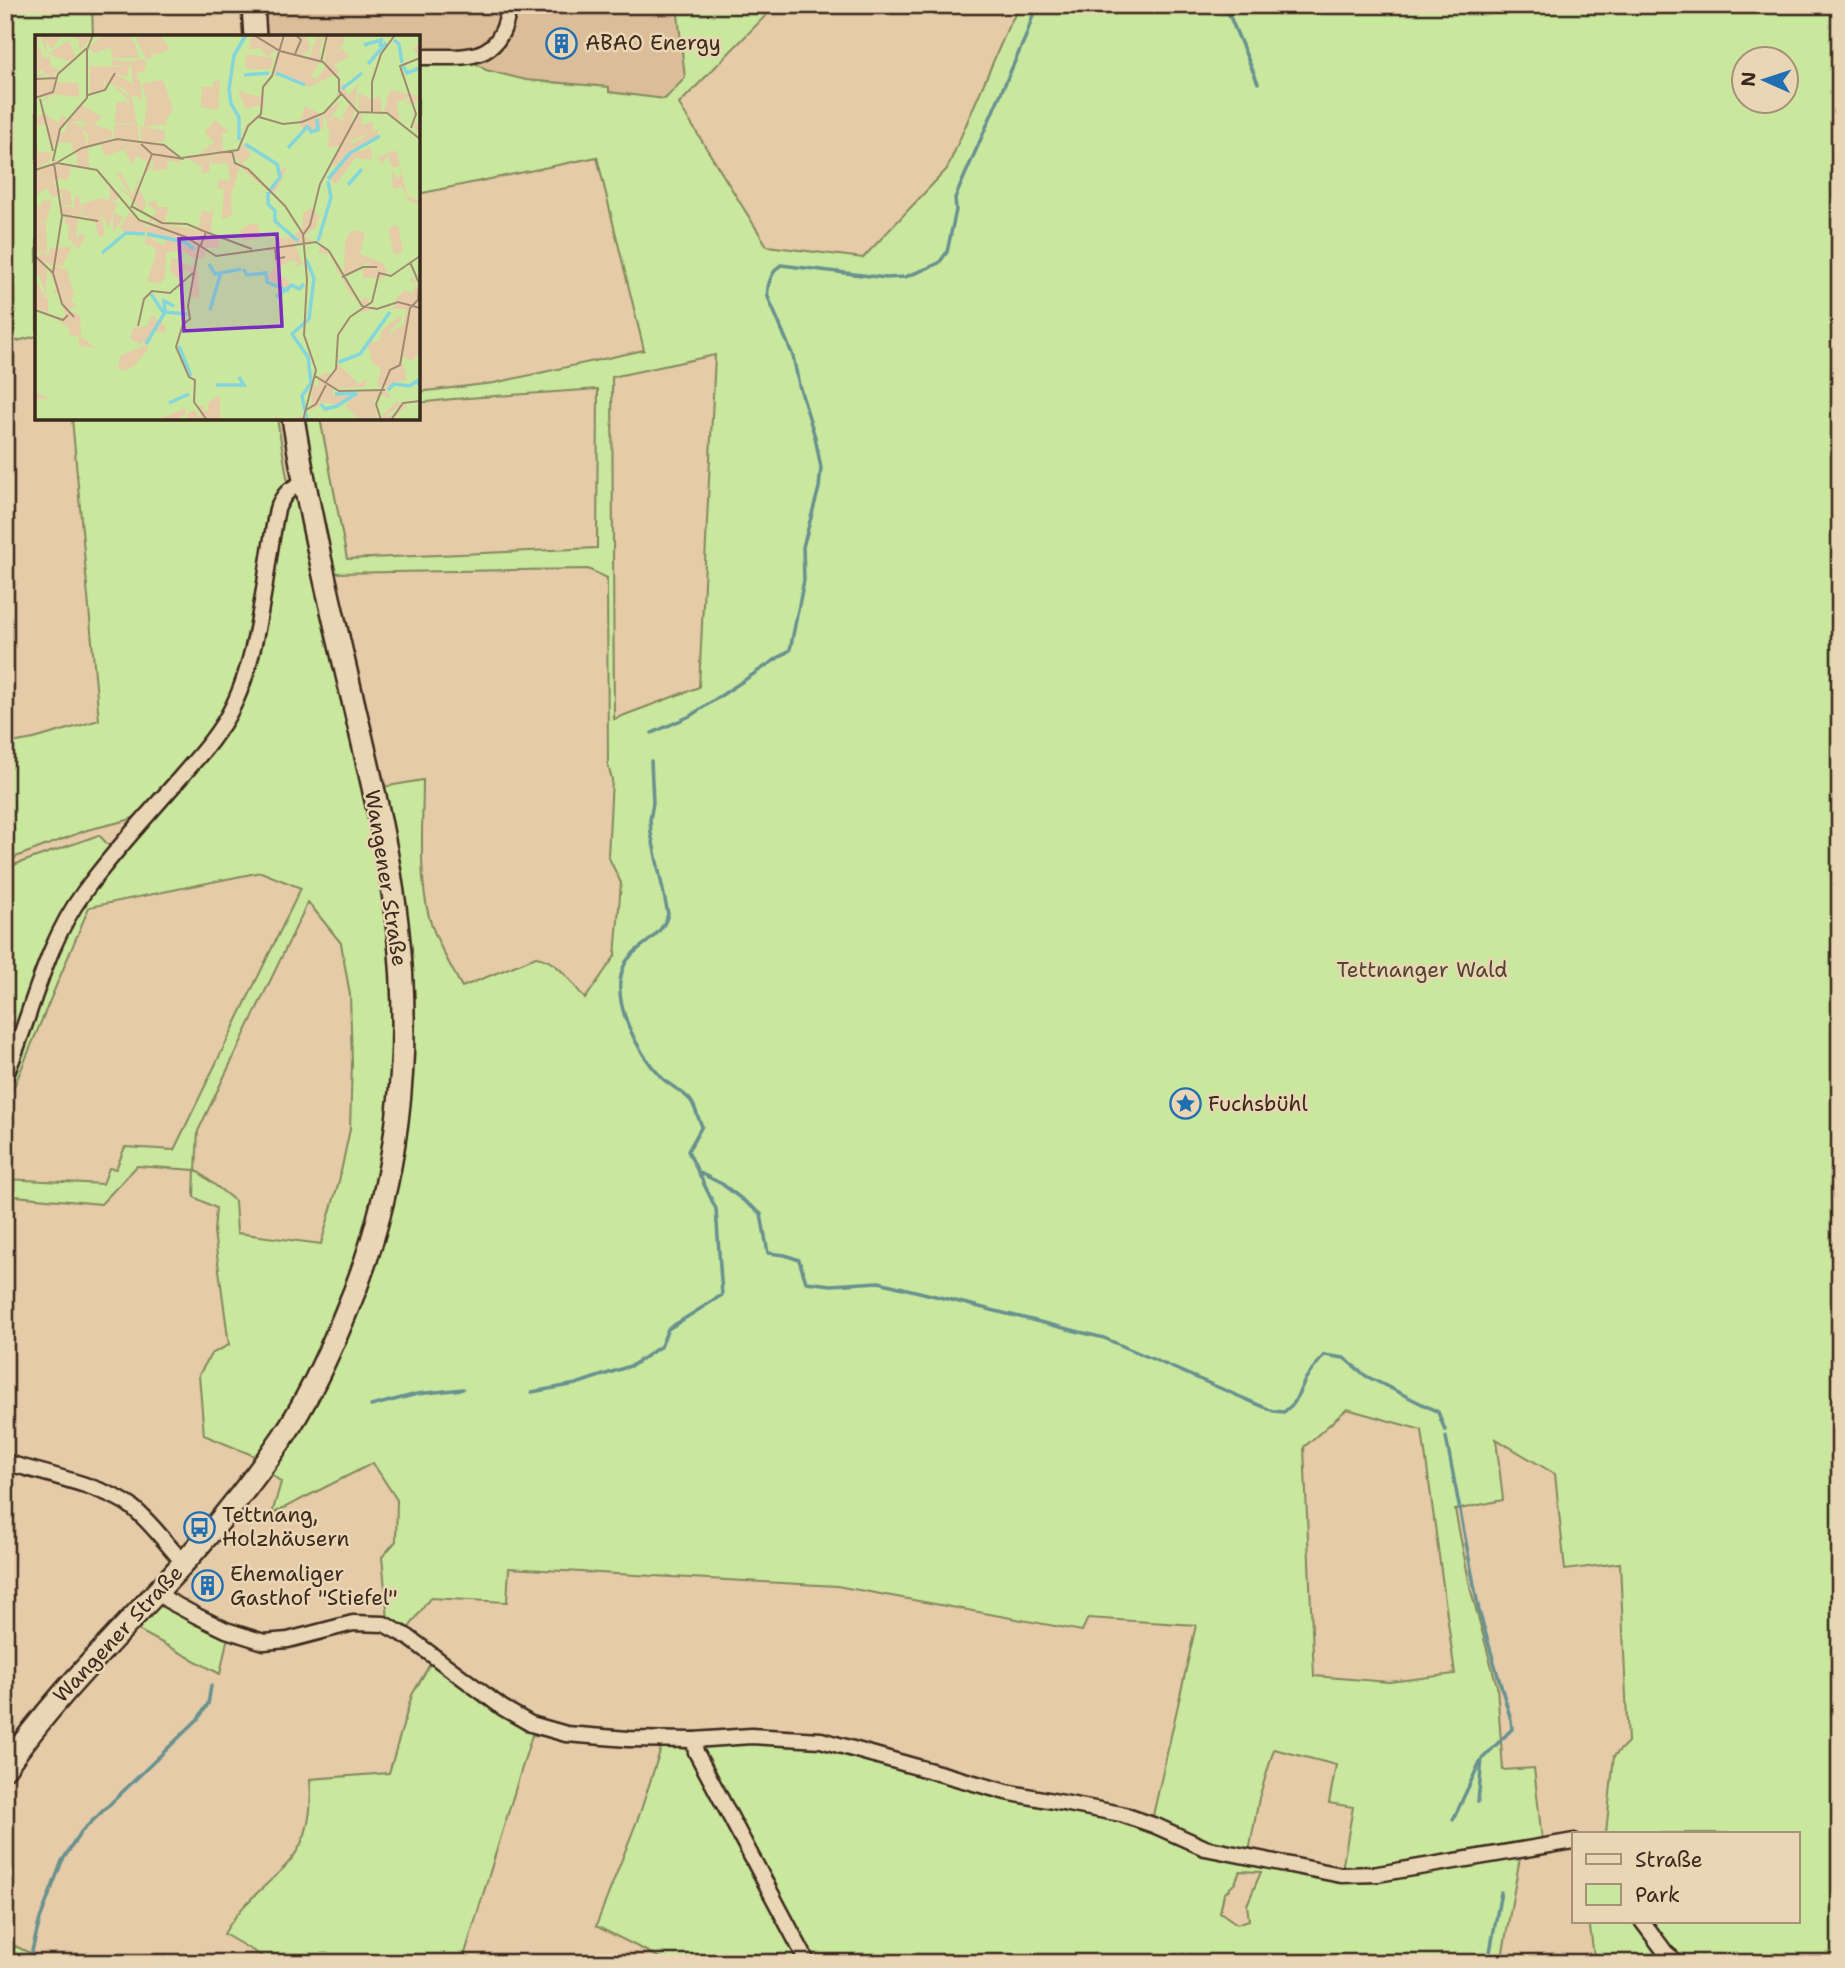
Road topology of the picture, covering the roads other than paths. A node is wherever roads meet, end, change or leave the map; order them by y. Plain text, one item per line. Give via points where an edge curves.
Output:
1 (253, 5) edge
2 (509, 5) edge
3 (255, 35) edge
4 (420, 57) edge
5 (293, 420) edge
6 (305, 484) junction
7 (5, 1077) edge
8 (5, 1462) edge
9 (184, 1563) junction
10 (158, 1591) junction
11 (694, 1740) junction
12 (5, 1768) edge
13 (1572, 1841) edge
14 (1644, 1923) edge
15 (808, 1963) edge
16 (1678, 1963) edge

1 - 3 main road
2 - 4 street via 506,26 489,50 468,57
5 - 6 main road, Wangener Straße
6 - 7 street via 292,487 277,509 249,660 233,706 206,748 132,831 62,927
6 - 9 main road, Wangener Straße via 393,896 403,1026 397,1126 370,1247 355,1294 324,1362 285,1434
8 - 9 street via 120,1500
9 - 10 main road, Wangener Straße
10 - 11 street via 226,1630 264,1642 364,1622 384,1624 531,1724 590,1737
10 - 12 main road, Wangener Straße via 83,1670
11 - 13 street via 751,1736 821,1740 1006,1792 1121,1814 1205,1848 1341,1875 1378,1874
11 - 15 street via 696,1752
14 - 16 street

